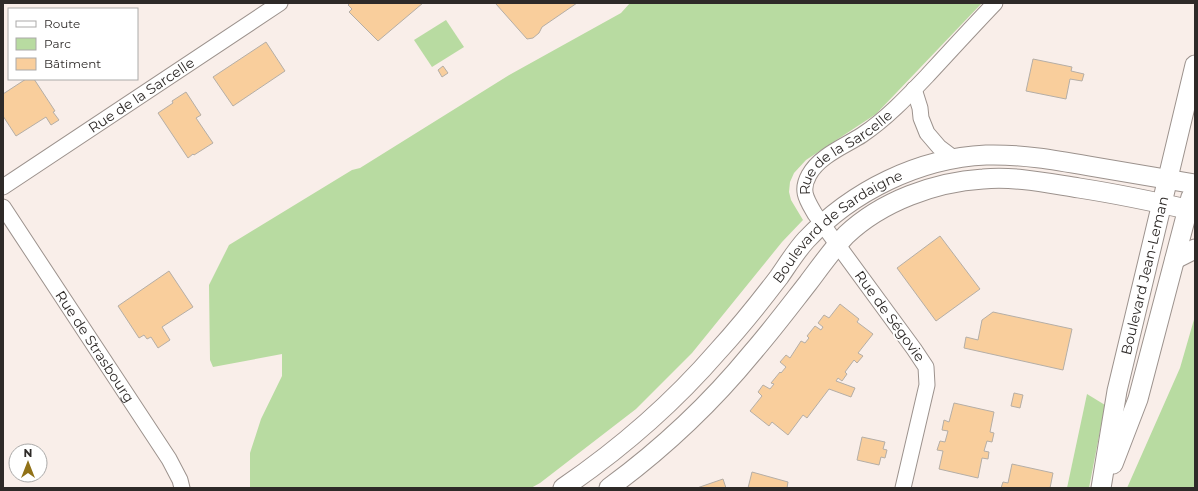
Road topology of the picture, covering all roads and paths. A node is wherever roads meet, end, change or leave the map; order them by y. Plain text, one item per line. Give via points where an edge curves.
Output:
1 (280, 3) edge
2 (995, 3) edge
3 (1195, 65) edge
4 (914, 89) junction
5 (955, 159) junction
6 (1167, 179) junction
7 (1195, 183) edge
8 (3, 187) edge
9 (1161, 203) junction
10 (3, 207) edge
11 (1191, 210) edge
12 (822, 224) junction
13 (837, 245) junction
14 (1195, 249) edge
15 (1175, 259) junction
16 (182, 488) edge
17 (563, 488) edge
18 (609, 488) edge
19 (903, 488) edge
20 (1102, 488) edge

1 - 8 street, Rue de la Sarcelle
2 - 4 street, Rue de la Sarcelle
3 - 6 street, Boulevard Jean-Leman
4 - 5 street via 927,133 939,147
4 - 12 street, Rue de la Sarcelle via 876,125 826,157 810,172 805,197
5 - 6 street, Boulevard de Sardaigne via 987,155 1023,156
5 - 12 street, Boulevard de Sardaigne via 912,170 882,184
6 - 7 street, Boulevard de Sardaigne
6 - 9 street, Boulevard Jean-Leman
7 - 11 street, Boulevard Jean-Leman
9 - 11 street, Boulevard de Sardaigne
9 - 13 street, Boulevard de Sardaigne via 1038,181 999,178 964,181 930,189 890,205 857,226
9 - 20 street, Boulevard Jean-Leman via 1117,391
10 - 16 street, Rue de Strasbourg via 169,459
11 - 15 street, Boulevard Jean-Leman
12 - 13 street, Rue de Ségovie
12 - 17 street, Boulevard de Sardaigne via 806,240 755,307 704,367 630,437
13 - 18 street, Boulevard de Sardaigne via 757,347 712,398 667,441
13 - 19 street, Rue de Ségovie via 926,367 927,385
14 - 15 street
15 - 20 street, Boulevard Jean-Leman via 1138,399

